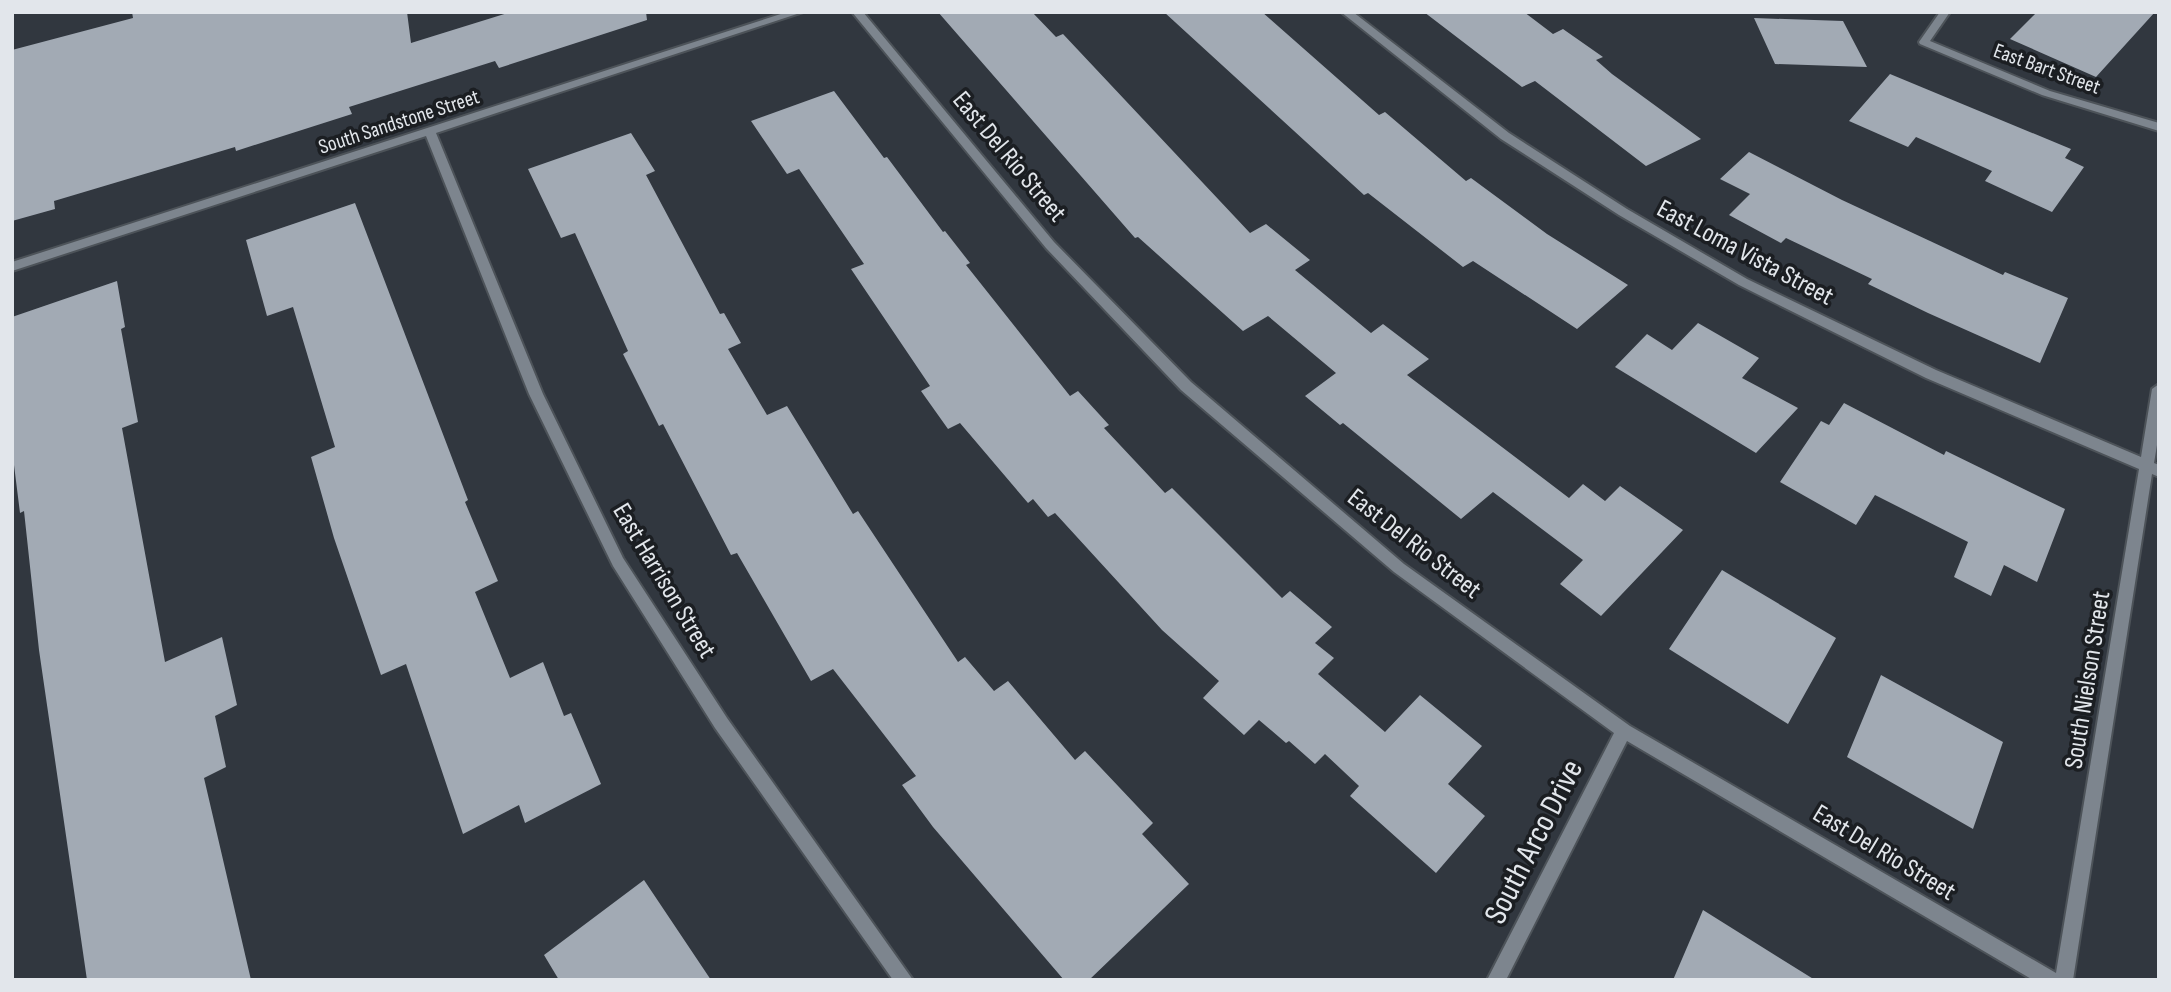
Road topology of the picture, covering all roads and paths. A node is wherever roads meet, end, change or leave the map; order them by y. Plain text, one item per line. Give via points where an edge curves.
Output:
1 (798, 12) edge
2 (857, 12) edge
3 (1346, 12) edge
4 (1945, 12) edge
5 (2159, 127) edge
6 (430, 132) junction
7 (12, 267) edge
8 (2159, 389) edge
9 (2153, 469) edge
10 (1624, 731) junction
11 (904, 980) edge
12 (1496, 980) edge
13 (2051, 980) edge
14 (2064, 980) edge

1 - 6 street, South Sandstone Street
2 - 10 street, East Del Rio Street via 1050,245 1186,386 1399,568
3 - 9 street, East Loma Vista Street via 1505,136 1743,282 1931,374
4 - 5 street, East Bart Street via 1924,42 2046,93
6 - 7 street, South Sandstone Street
6 - 11 street, East Harrison Street via 537,394 618,562 721,723
8 - 9 street, South Nielson Street
9 - 14 street, South Nielson Street
10 - 12 street, South Arco Drive
10 - 13 street, East Del Rio Street

